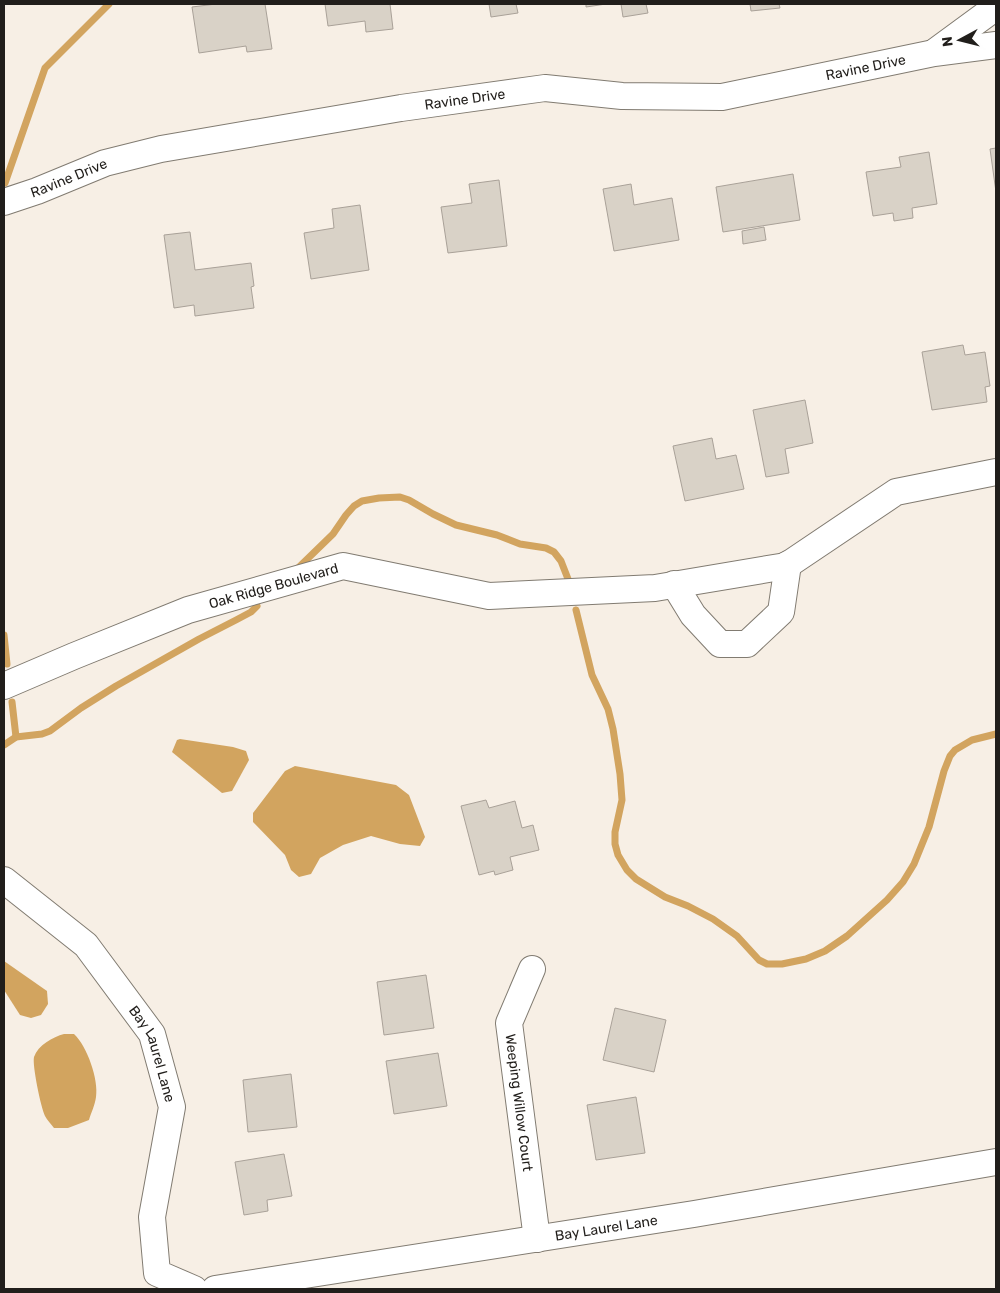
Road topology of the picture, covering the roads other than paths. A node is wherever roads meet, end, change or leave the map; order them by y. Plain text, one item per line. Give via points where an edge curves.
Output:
1 (996, 6) edge
2 (996, 45) edge
3 (934, 53) junction
4 (4, 202) edge
5 (996, 472) edge
6 (788, 564) junction
7 (674, 584) junction
8 (4, 686) edge
9 (4, 880) edge
10 (532, 969) dead end
11 (996, 1162) edge
12 (537, 1239) junction
13 (194, 1289) edge
14 (215, 1289) edge

1 - 3 street, Ravine Drive
2 - 3 street, Ravine Drive
3 - 4 street, Ravine Drive via 722,97 622,96 545,88 401,108 161,148 105,163
5 - 6 street, Oak Ridge Boulevard via 896,492
6 - 7 street, Oak Ridge Boulevard
6 - 7 street via 781,612 747,644 720,644 693,615
7 - 8 street, Oak Ridge Boulevard via 655,588 489,596 343,566 188,610
9 - 13 street, Bay Laurel Lane via 86,945 152,1034 172,1107 152,1217 157,1273
10 - 12 street, Weeping Willow Court via 509,1023
11 - 12 street, Bay Laurel Lane
12 - 14 street, Bay Laurel Lane

